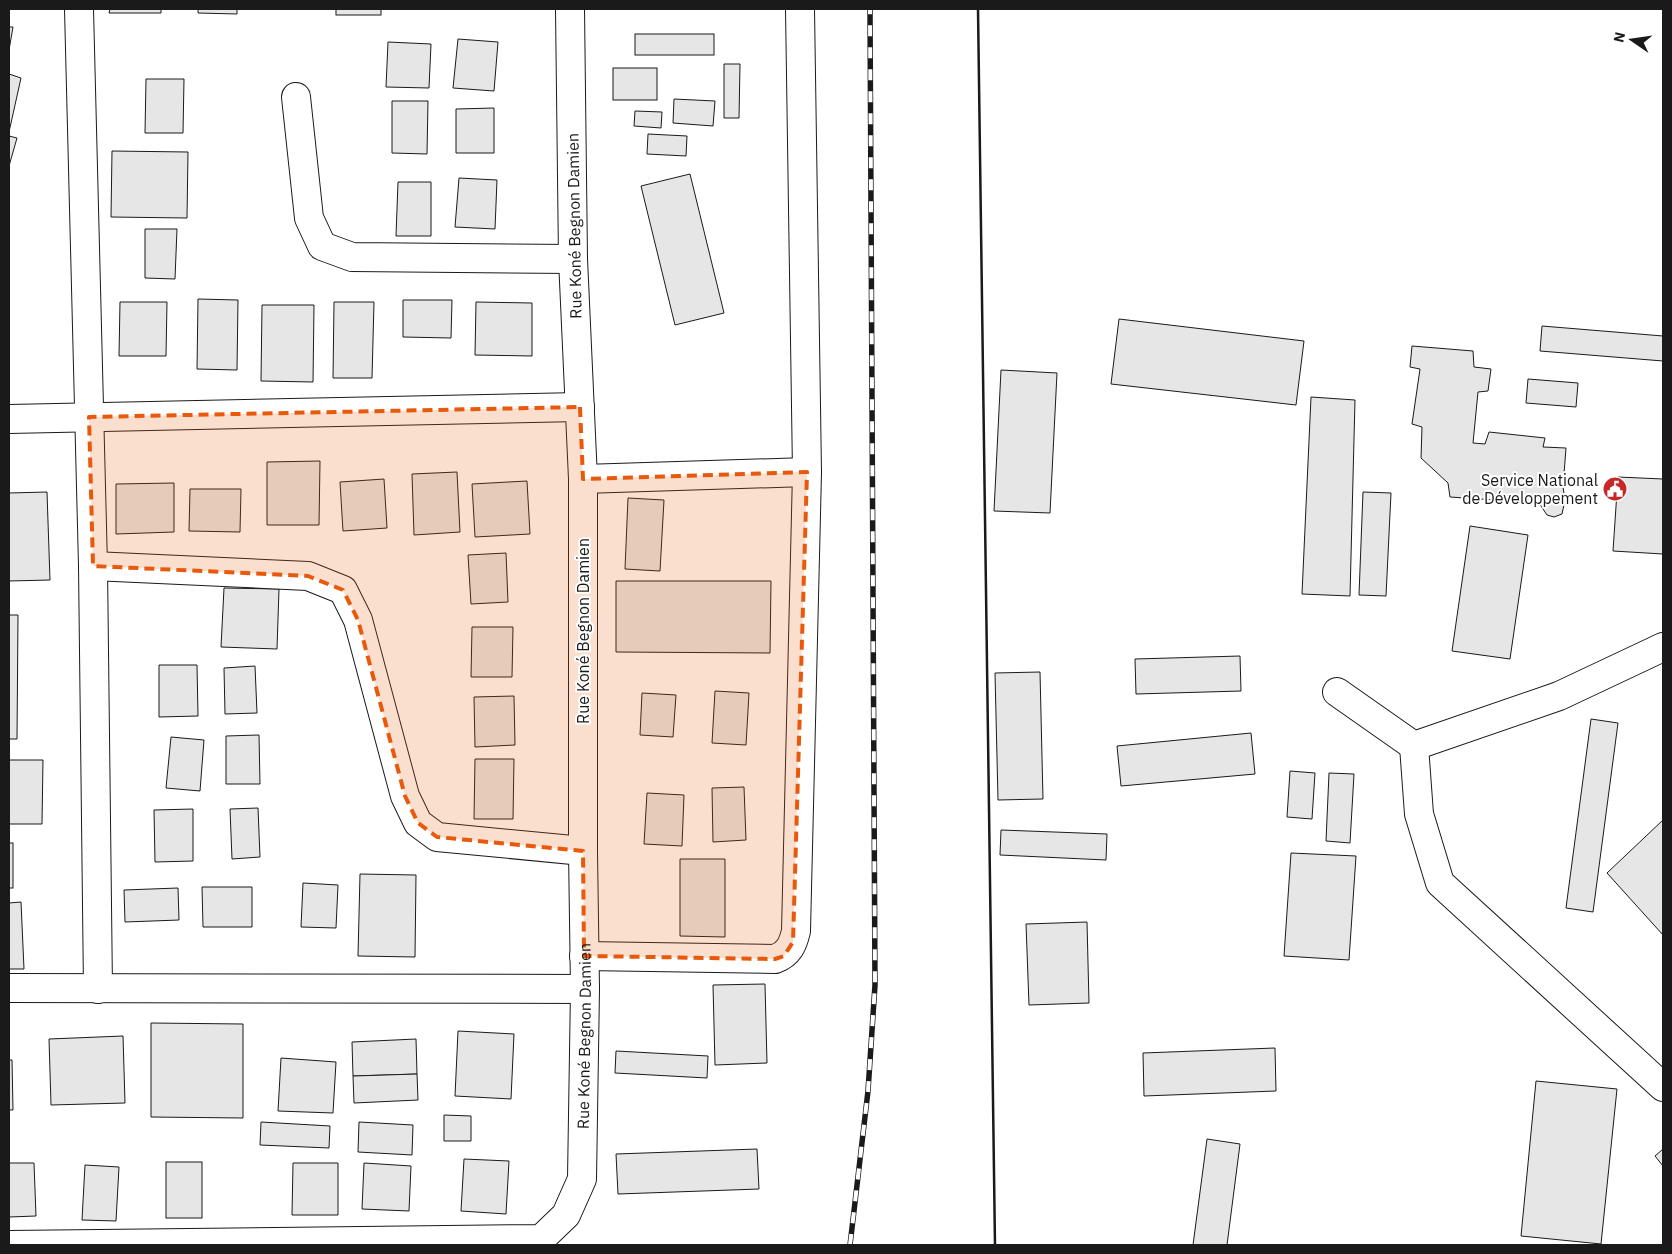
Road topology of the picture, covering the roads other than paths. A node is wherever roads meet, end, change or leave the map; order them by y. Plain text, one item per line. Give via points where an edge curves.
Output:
1 (79, 9) edge
2 (570, 9) edge
3 (800, 9) edge
4 (296, 97) dead end
5 (573, 259) junction
6 (580, 407) junction
7 (89, 417) junction
8 (9, 420) edge
9 (807, 472) junction
10 (583, 479) junction
11 (93, 566) junction
12 (1663, 647) edge
13 (1337, 692) dead end
14 (1414, 746) junction
15 (583, 851) junction
16 (584, 956) junction
17 (9, 988) edge
18 (585, 988) junction
19 (98, 989) junction
20 (1663, 1087) edge
21 (9, 1245) edge

1 - 7 street
2 - 5 street, Rue Koné Begnon Damien
3 - 9 street
4 - 5 street via 309,218 322,246 352,257
5 - 6 street, Rue Koné Begnon Damien
6 - 7 street
6 - 10 street, Rue Koné Begnon Damien
7 - 8 street
7 - 11 street
9 - 10 street
9 - 16 street via 796,931 793,942 784,956 776,959
10 - 15 street, Rue Koné Begnon Damien
11 - 15 street via 308,576 342,590 358,620 405,796 418,823 437,837
11 - 19 street
12 - 14 street via 1559,696
13 - 14 street
14 - 20 street via 1419,814 1440,883
15 - 16 street, Rue Koné Begnon Damien
16 - 18 street, Rue Koné Begnon Damien
17 - 19 street
18 - 19 street
18 - 21 street, Rue Koné Begnon Damien via 582,1178 566,1215 541,1239

